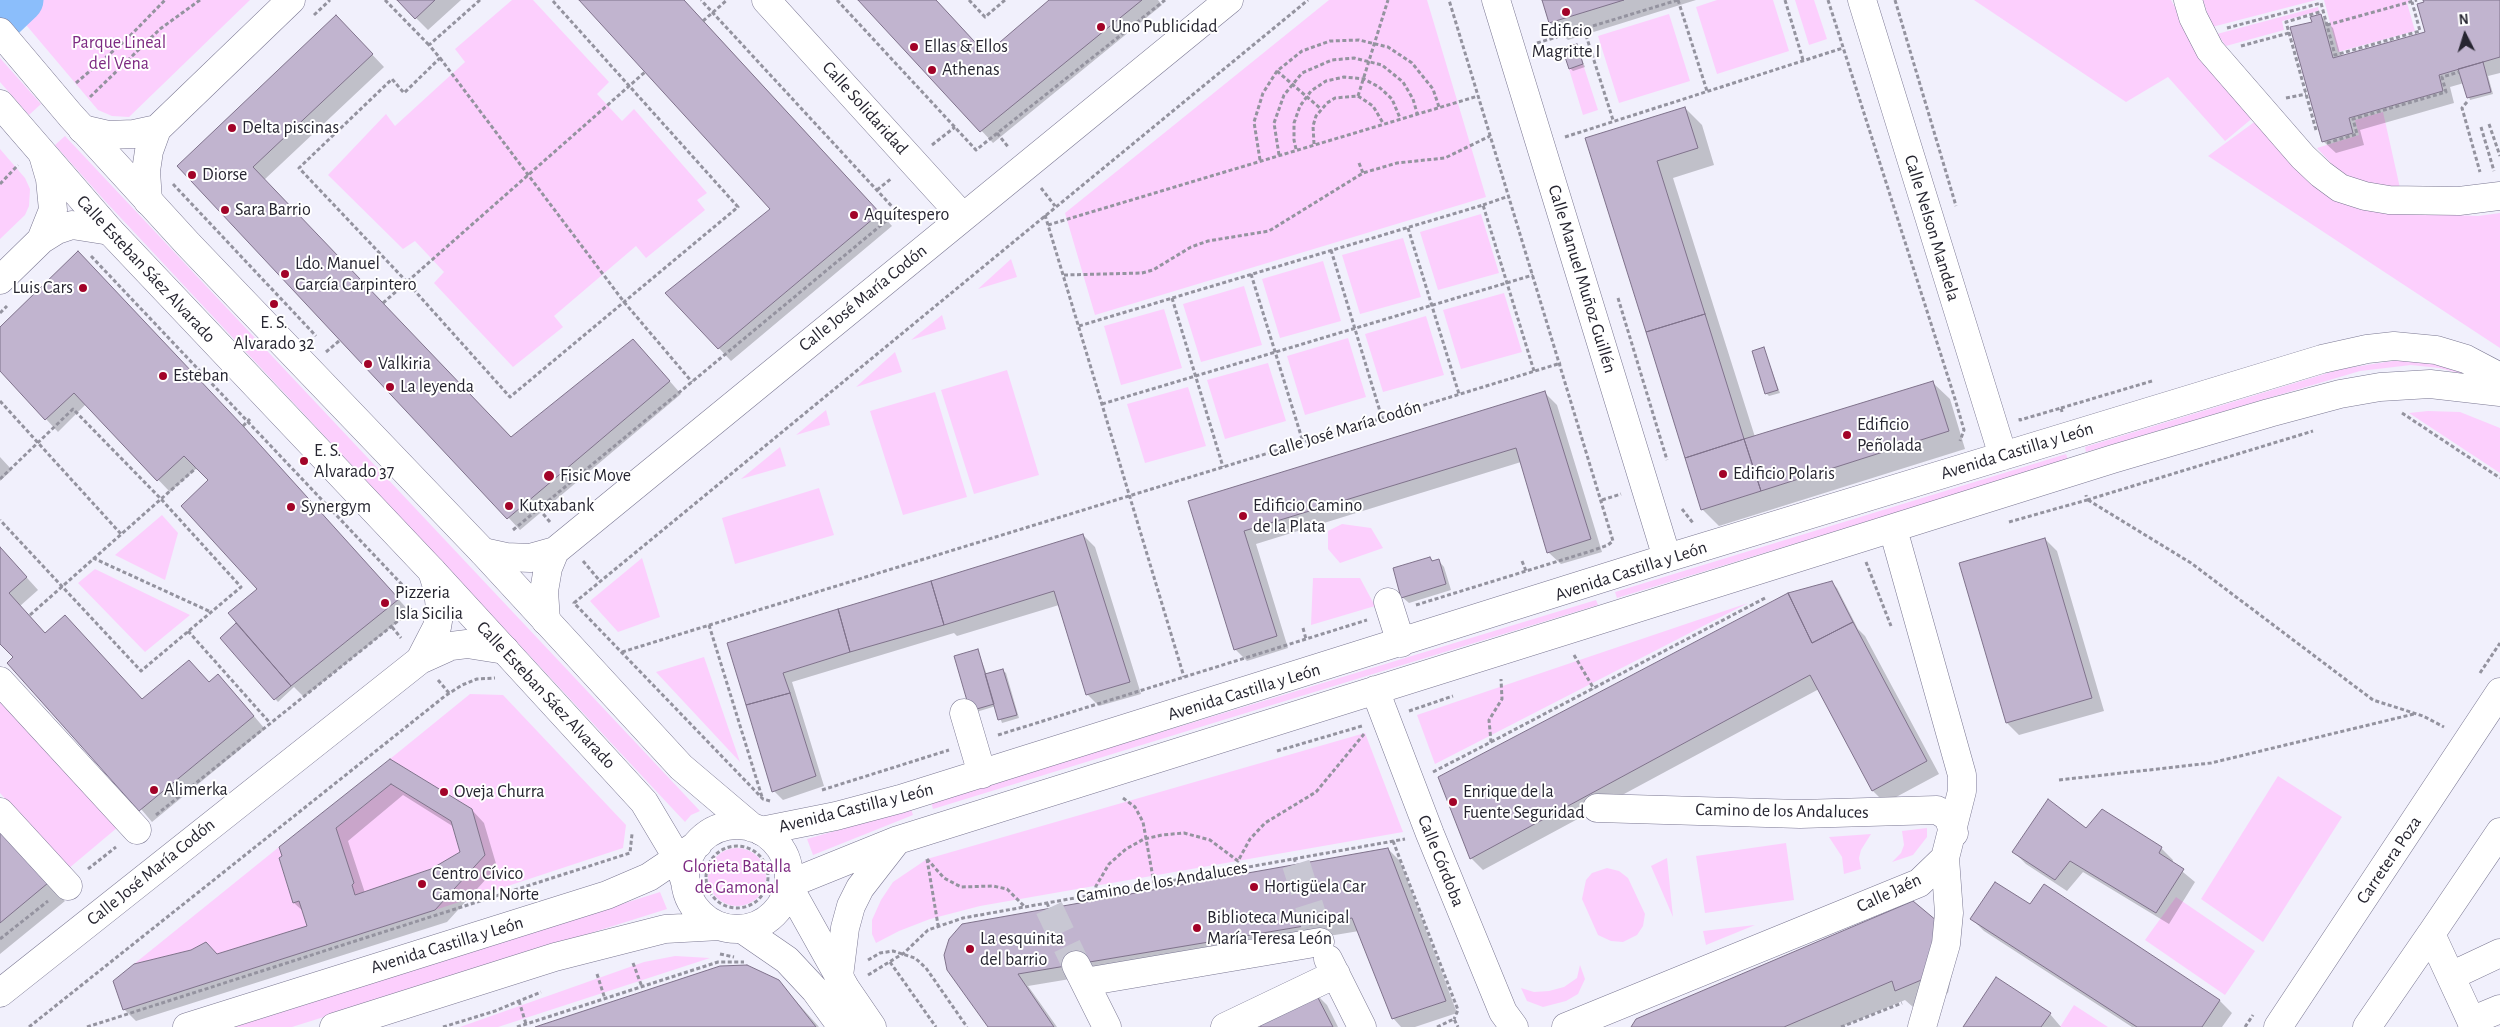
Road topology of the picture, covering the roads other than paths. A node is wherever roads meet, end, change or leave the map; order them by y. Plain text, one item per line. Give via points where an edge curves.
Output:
1 (291, 0) edge
2 (766, 0) edge
3 (1229, 0) edge
4 (1496, 0) edge
5 (1862, 0) edge
6 (2188, 0) edge
7 (0, 32) edge
8 (0, 104) edge
9 (76, 123) junction
10 (157, 130) junction
11 (39, 151) junction
12 (2493, 183) edge
13 (148, 201) junction
14 (963, 217) junction
15 (110, 231) junction
16 (41, 240) junction
17 (7, 289) edge
18 (2500, 377) edge
19 (2500, 392) edge
20 (2003, 456) junction
21 (1893, 529) junction
22 (555, 551) junction
23 (483, 552) junction
24 (1667, 558) junction
25 (432, 570) junction
26 (1390, 607) road end
27 (546, 621) junction
28 (1401, 643) junction
29 (505, 650) junction
30 (420, 660) junction
31 (0, 681) edge
32 (1376, 690) junction
33 (2500, 692) edge
34 (964, 712) dead end
35 (982, 774) junction
36 (644, 802) junction
37 (1597, 808) dead end
38 (0, 812) edge
39 (137, 830) road end
40 (2500, 832) edge
41 (754, 836) junction
42 (898, 840) junction
43 (1950, 846) junction
44 (2492, 856) edge
45 (687, 861) junction
46 (634, 883) junction
47 (789, 885) junction
48 (68, 886) road end
49 (731, 927) junction
50 (2431, 934) junction
51 (2500, 954) edge
52 (1336, 974) junction
53 (839, 976) junction
54 (2451, 976) junction
55 (0, 993) edge
56 (2500, 1009) edge
57 (2472, 1024) edge
58 (187, 1027) edge
59 (334, 1027) edge
60 (842, 1027) edge
61 (872, 1027) edge
62 (1107, 1027) edge
63 (1225, 1027) edge
64 (1362, 1027) edge
65 (1514, 1027) edge
66 (1566, 1027) edge
67 (1922, 1027) edge
68 (2278, 1027) edge
69 (2367, 1027) edge

1 - 10 street
2 - 14 street, Calle Solidaridad
3 - 14 street, Calle José María Codón
4 - 24 street, Calle Manuel Muñoz Guillén
5 - 20 street, Calle Nelson Mandela
6 - 12 street via 2210,50 2303,157 2340,188 2389,200 2459,201
7 - 9 street via 61,91
8 - 11 street, Calle Esteban Sáez Alvarado
9 - 10 street via 108,135
9 - 13 street
10 - 13 street via 148,151
11 - 15 street, Calle Esteban Sáez Alvarado
11 - 16 street via 50,179 53,210
13 - 23 street
14 - 22 street, Calle José María Codón
15 - 16 street via 72,225
15 - 25 street, Calle Esteban Sáez Alvarado
16 - 17 street
18 - 20 street, Avenida Castilla y León via 2466,359 2436,350 2394,346 2367,349 2246,381
19 - 21 street, Avenida Castilla y León via 2430,384 2380,387 2340,394 2122,456
20 - 24 street, Avenida Castilla y León
21 - 32 street, Avenida Castilla y León
21 - 43 street via 1960,764 1962,791
22 - 23 street, Calle José María Codón via 530,558
22 - 27 street via 544,591
23 - 27 street
24 - 28 street, Avenida Castilla y León
25 - 29 street, Calle Esteban Sáez Alvarado
25 - 30 street, Calle José María Codón via 440,609 437,627
26 - 28 street
27 - 41 street via 681,767
28 - 35 street, Avenida Castilla y León
29 - 30 street, Calle José María Codón via 467,644 451,646
29 - 36 street, Calle Esteban Sáez Alvarado
30 - 55 street, Calle José María Codón
31 - 39 street
32 - 42 street, Avenida Castilla y León
32 - 65 street, Calle Córdoba via 1375,726 1430,834 1503,1012
33 - 68 street, Carretera Poza
34 - 35 street
35 - 41 street, Avenida Castilla y León
36 - 45 street, Calle Esteban Sáez Alvarado
36 - 46 street via 652,846
37 - 43 street, Camino de los Andaluces via 1800,814 1937,810 1948,817
38 - 48 street
40 - 44 street
41 - 45 street via 733,825 712,832
41 - 47 street via 771,838 783,853
42 - 47 street, Avenida Castilla y León
42 - 53 street via 860,888 852,906 845,928
43 - 66 street, Calle Jaén via 1919,883
43 - 67 street via 1946,944
44 - 50 street
45 - 46 street, Avenida Castilla y León
45 - 49 street via 696,908 704,917
46 - 58 street, Avenida Castilla y León via 607,895
47 - 49 street via 782,903 769,918 762,923
47 - 53 street
49 - 59 street via 665,929 555,957
49 - 60 street via 787,960 815,990
50 - 54 street
50 - 69 street
51 - 54 street
52 - 62 street via 1318,933 1080,974
52 - 63 street
52 - 64 street
53 - 61 street
54 - 57 street
56 - 57 street

